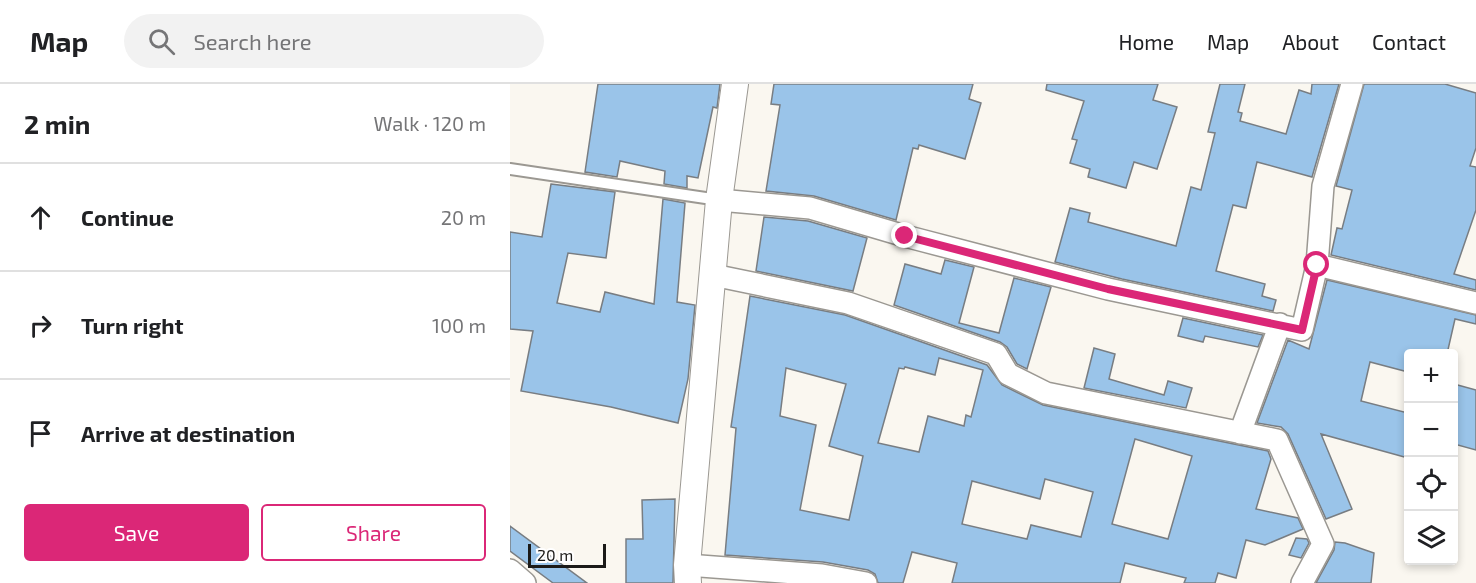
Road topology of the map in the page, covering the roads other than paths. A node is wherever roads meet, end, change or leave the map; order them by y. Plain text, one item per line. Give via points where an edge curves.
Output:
1 (735, 84) edge
2 (1352, 84) edge
3 (510, 170) edge
4 (719, 200) junction
5 (1317, 265) junction
6 (713, 275) junction
7 (1476, 303) edge
8 (1280, 324) junction
9 (1240, 433) junction
10 (510, 570) edge
11 (687, 574) edge
12 (525, 583) edge
13 (866, 583) edge
14 (1302, 583) edge

1 - 4 street
2 - 5 street via 1323,186
3 - 4 lane
4 - 6 street
4 - 8 street via 810,208 1108,289
5 - 7 street
5 - 8 street via 1302,330
6 - 9 street via 848,303 996,354 1008,374 1046,393
6 - 11 street
8 - 9 street
9 - 14 street via 1277,440 1323,544
10 - 12 street
11 - 13 street via 822,575

